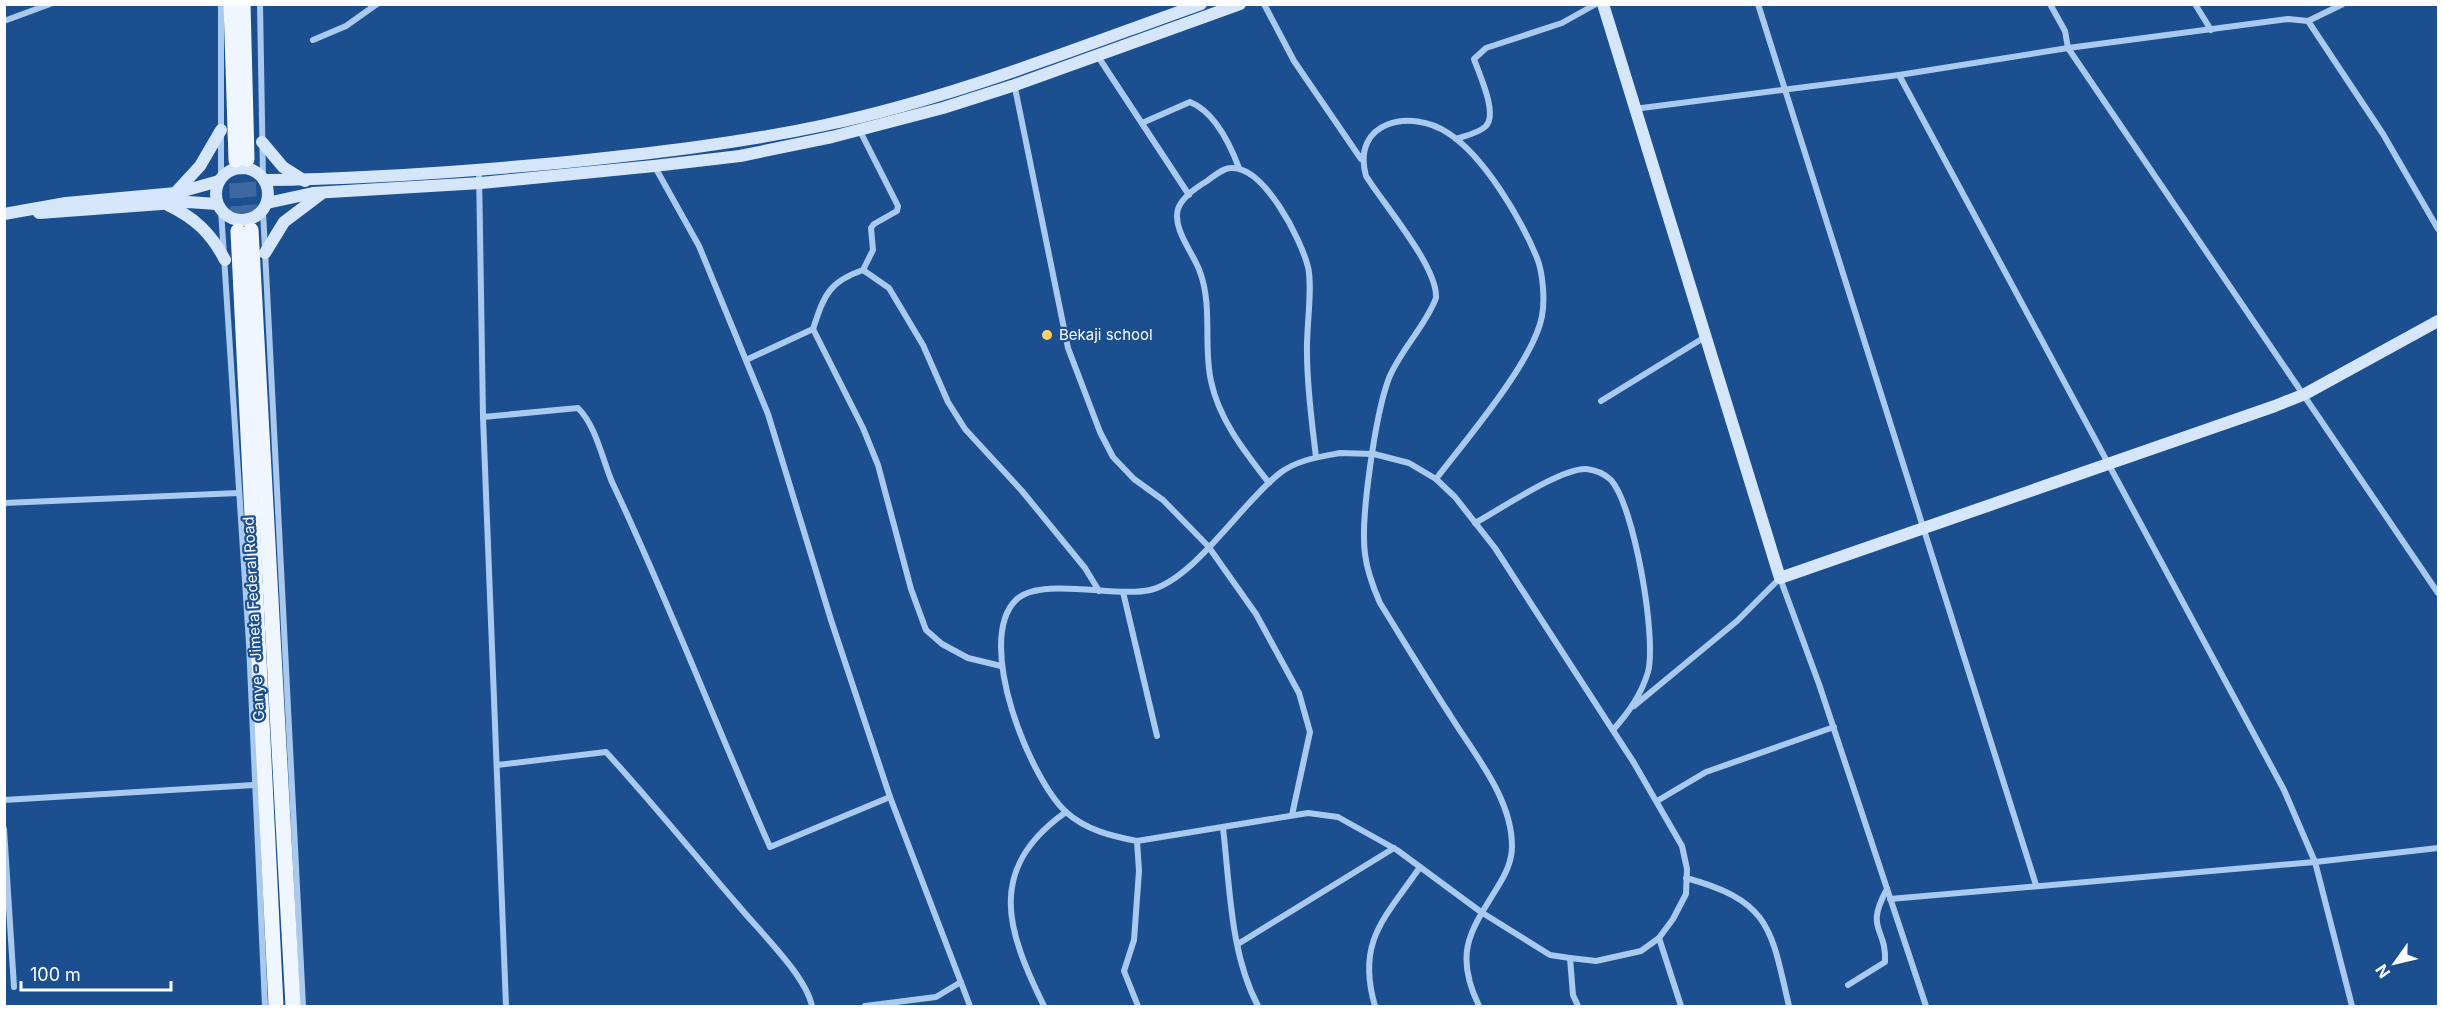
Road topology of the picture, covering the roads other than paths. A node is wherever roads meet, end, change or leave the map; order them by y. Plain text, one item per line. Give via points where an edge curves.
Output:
1 (50, 4) edge
2 (221, 4) edge
3 (231, 4) edge
4 (243, 4) edge
5 (260, 4) edge
6 (377, 4) edge
7 (1201, 4) edge
8 (1240, 4) edge
9 (1264, 4) edge
10 (1596, 4) edge
11 (1603, 4) edge
12 (1758, 4) edge
13 (2050, 4) edge
14 (2195, 4) edge
15 (2343, 4) edge
16 (4, 21) edge
17 (2308, 21) junction
18 (2211, 30) junction
19 (313, 40) dead end
20 (2068, 48) junction
21 (1096, 54) junction
22 (1011, 70) junction
23 (1899, 75) junction
24 (1015, 85) junction
25 (1783, 88) junction
26 (1634, 109) junction
27 (1142, 123) junction
28 (221, 130) junction
29 (860, 130) junction
30 (1456, 139) junction
31 (262, 142) junction
32 (1362, 160) junction
33 (654, 166) junction
34 (1239, 168) junction
35 (480, 176) junction
36 (220, 179) junction
37 (263, 179) junction
38 (306, 181) junction
39 (176, 193) junction
40 (323, 193) junction
41 (1189, 195) junction
42 (167, 204) junction
43 (219, 207) junction
44 (265, 207) junction
45 (4, 214) edge
46 (2439, 229) edge
47 (265, 253) junction
48 (225, 260) junction
49 (863, 270) junction
50 (2439, 321) edge
51 (813, 329) junction
52 (1706, 336) junction
53 (746, 360) junction
54 (2305, 394) junction
55 (1601, 401) dead end
56 (483, 417) junction
57 (1374, 454) junction
58 (1316, 457) junction
59 (2111, 464) junction
60 (1436, 479) junction
61 (1269, 483) junction
62 (239, 493) junction
63 (4, 503) edge
64 (1475, 523) junction
65 (1922, 529) junction
66 (1208, 546) junction
67 (1780, 578) junction
68 (1099, 591) junction
69 (1123, 592) junction
70 (2439, 593) edge
71 (1001, 666) junction
72 (1634, 706) junction
73 (1834, 727) junction
74 (1613, 730) junction
75 (1157, 736) dead end
76 (497, 765) junction
77 (254, 785) junction
78 (890, 797) junction
79 (4, 800) edge
80 (1658, 801) junction
81 (1066, 812) junction
82 (1292, 815) junction
83 (1223, 828) junction
84 (4, 830) edge
85 (1137, 841) junction
86 (1394, 848) junction
87 (2439, 848) edge
88 (2315, 862) junction
89 (1420, 867) junction
90 (1686, 878) junction
91 (2036, 885) junction
92 (1887, 889) junction
93 (1890, 899) junction
94 (1481, 912) junction
95 (1659, 938) junction
96 (1238, 944) junction
97 (1570, 958) junction
98 (961, 982) junction
99 (1848, 985) dead end
100 (14, 987) dead end
101 (265, 1006) edge
102 (276, 1006) edge
103 (293, 1006) edge
104 (303, 1006) edge
105 (506, 1006) edge
106 (812, 1006) edge
107 (865, 1006) edge
108 (970, 1006) edge
109 (1044, 1006) edge
110 (1138, 1006) edge
111 (1258, 1006) edge
112 (1375, 1006) edge
113 (1479, 1006) edge
114 (1578, 1006) edge
115 (1681, 1006) edge
116 (1789, 1006) edge
117 (1926, 1006) edge
118 (2352, 1006) edge

1 - 16 street
2 - 28 street
3 - 4 main road via 242,160
5 - 31 street
6 - 19 street via 346,26
7 - 22 main road
8 - 21 main road
9 - 32 street via 1294,61
10 - 30 street via 1562,22 1475,55 1491,110 1489,122
11 - 26 main road
12 - 25 street
13 - 20 street via 2065,31
14 - 18 street
15 - 17 street
17 - 18 street via 2288,19
17 - 46 street via 2383,134
18 - 20 street
20 - 23 street
20 - 54 street
21 - 24 main road
21 - 27 street
22 - 24 street
22 - 35 main road via 827,125 736,143
23 - 25 street
23 - 59 street
24 - 29 main road
24 - 66 street via 1068,348 1086,400 1113,457
25 - 26 street
25 - 65 street
26 - 52 main road
27 - 34 street via 1190,102 1195,104 1224,136
27 - 41 street
28 - 36 street
28 - 39 main road via 200,166
29 - 33 main road via 740,156
29 - 49 street via 898,206 893,215 871,228 873,250
30 - 32 street via 1428,124 1389,124 1366,141
30 - 60 street via 1481,166 1512,211 1538,260 1543,315 1536,338 1519,365
31 - 37 street
31 - 38 main road via 283,166
32 - 57 street via 1366,176 1423,260 1436,290 1432,308 1389,379
33 - 35 main road
33 - 53 street via 699,246
34 - 41 street via 1228,168
34 - 58 street via 1255,176 1274,200 1299,237 1309,269 1307,353
35 - 38 main road
35 - 40 main road
35 - 56 street
36 - 37 main road via 238,168 252,170
36 - 39 main road
36 - 43 main road via 216,190
37 - 38 main road
37 - 44 main road via 268,191
39 - 45 main road via 66,202
40 - 44 main road
40 - 47 main road via 284,222
41 - 61 street via 1178,209 1180,229 1201,273 1211,380 1223,415
42 - 43 main road
42 - 45 main road
42 - 48 main road via 201,225
43 - 44 main road via 238,220 252,219
43 - 48 street
44 - 47 street
47 - 104 street
48 - 62 street
49 - 51 street via 831,287 821,302
49 - 68 street via 889,288 965,429 1022,491
50 - 54 main road
51 - 53 street
51 - 71 street via 878,465 926,630 968,658
52 - 55 street
52 - 67 main road
53 - 78 street via 768,414
54 - 59 main road
54 - 70 street
56 - 76 street
56 - 78 street via 578,408 586,416 770,847
57 - 58 street
57 - 60 street via 1409,463
57 - 94 street via 1365,518 1365,553 1371,582 1380,603 1486,772 1509,819 1512,857
58 - 61 street via 1281,471
59 - 65 main road
59 - 88 street via 2284,790
60 - 64 street
61 - 66 street
62 - 63 street
62 - 77 street
64 - 72 street via 1565,474 1584,469 1611,481 1622,498 1645,581 1648,670
64 - 74 street
65 - 67 main road
65 - 91 street
66 - 69 street via 1179,575 1153,590
66 - 82 street via 1256,614 1308,717 1310,732
67 - 72 street via 1737,621
67 - 73 street
68 - 69 street
68 - 71 street via 1060,588 1034,592 1017,600 1005,620
69 - 75 street
71 - 81 street via 1034,768
72 - 74 street
73 - 80 street via 1706,772
73 - 92 street
74 - 80 street
76 - 105 street
76 - 106 street via 606,752 781,957 809,992
77 - 79 street
77 - 101 street
78 - 98 street
80 - 90 street via 1682,846
81 - 85 street via 1085,826
81 - 109 street via 1047,826 1026,852 1009,899 1014,935
82 - 83 street
82 - 86 street via 1338,817
83 - 85 street
83 - 96 street
84 - 100 street
85 - 110 street via 1134,940 1124,971
86 - 89 street
86 - 96 street
87 - 88 street
88 - 91 street
88 - 118 street
89 - 94 street
89 - 112 street via 1372,938 1369,987
90 - 95 street via 1686,894
90 - 116 street via 1721,887 1762,917 1771,932
91 - 93 street
92 - 93 street
92 - 99 street via 1876,909 1875,922 1885,962
93 - 117 street
94 - 97 street via 1550,955
94 - 113 street via 1470,930 1466,950 1467,973
95 - 97 street via 1641,951 1622,957 1596,961
95 - 115 street
96 - 111 street
97 - 114 street via 1573,995
98 - 107 street via 936,997
98 - 108 street
102 - 103 main road, Ganye - Jimeta Federal Road via 244,230

